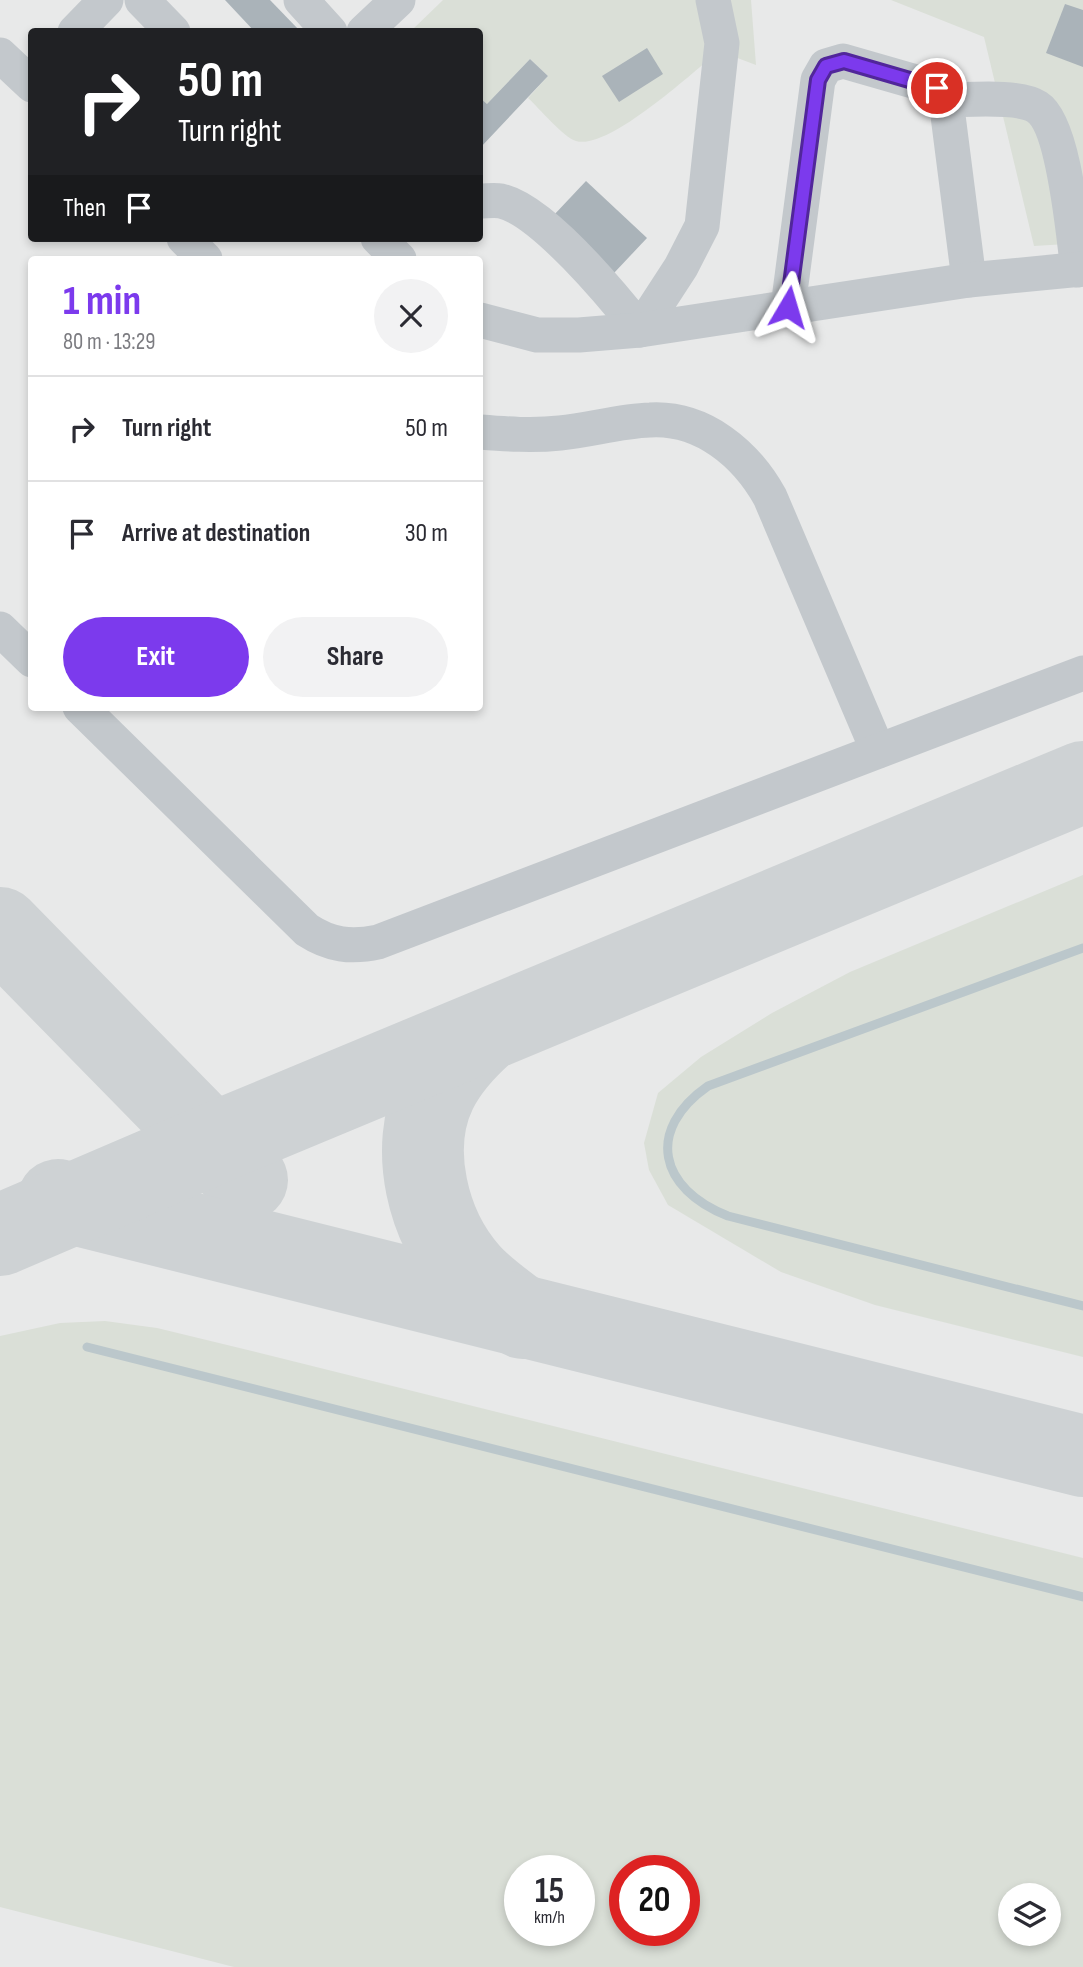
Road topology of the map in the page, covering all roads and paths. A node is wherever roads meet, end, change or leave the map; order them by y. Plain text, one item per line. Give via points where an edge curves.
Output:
1 (106, 0) edge
2 (301, 0) edge
3 (398, 0) edge
4 (713, 0) edge
5 (147, 2) edge
6 (79, 28) edge
7 (170, 28) edge
8 (326, 28) edge
9 (368, 28) edge
10 (0, 55) edge
11 (28, 79) edge
12 (946, 100) junction
13 (483, 201) edge
14 (188, 242) edge
15 (202, 256) edge
16 (1081, 270) edge
17 (969, 280) junction
18 (788, 307) junction
19 (483, 321) edge
20 (640, 330) junction
21 (483, 432) edge
22 (0, 629) edge
23 (28, 656) edge
24 (1083, 673) edge
25 (84, 711) edge
26 (878, 751) junction

1 - 6 lane
2 - 8 lane
3 - 9 lane
4 - 20 lane via 722,43 702,226
5 - 7 lane
10 - 11 lane
12 - 16 lane via 1018,101 1035,105 1048,118 1062,158
12 - 17 lane
12 - 18 lane via 937,88 844,61 826,66 818,80
13 - 20 lane via 502,201 533,217 609,291
14 - 15 lane
16 - 17 lane
17 - 18 lane
18 - 20 lane
19 - 20 lane via 537,335
21 - 26 lane via 557,434 652,419 714,436 736,451 756,471 771,497
22 - 23 lane
24 - 26 lane
25 - 26 lane via 307,930 323,940 360,946

